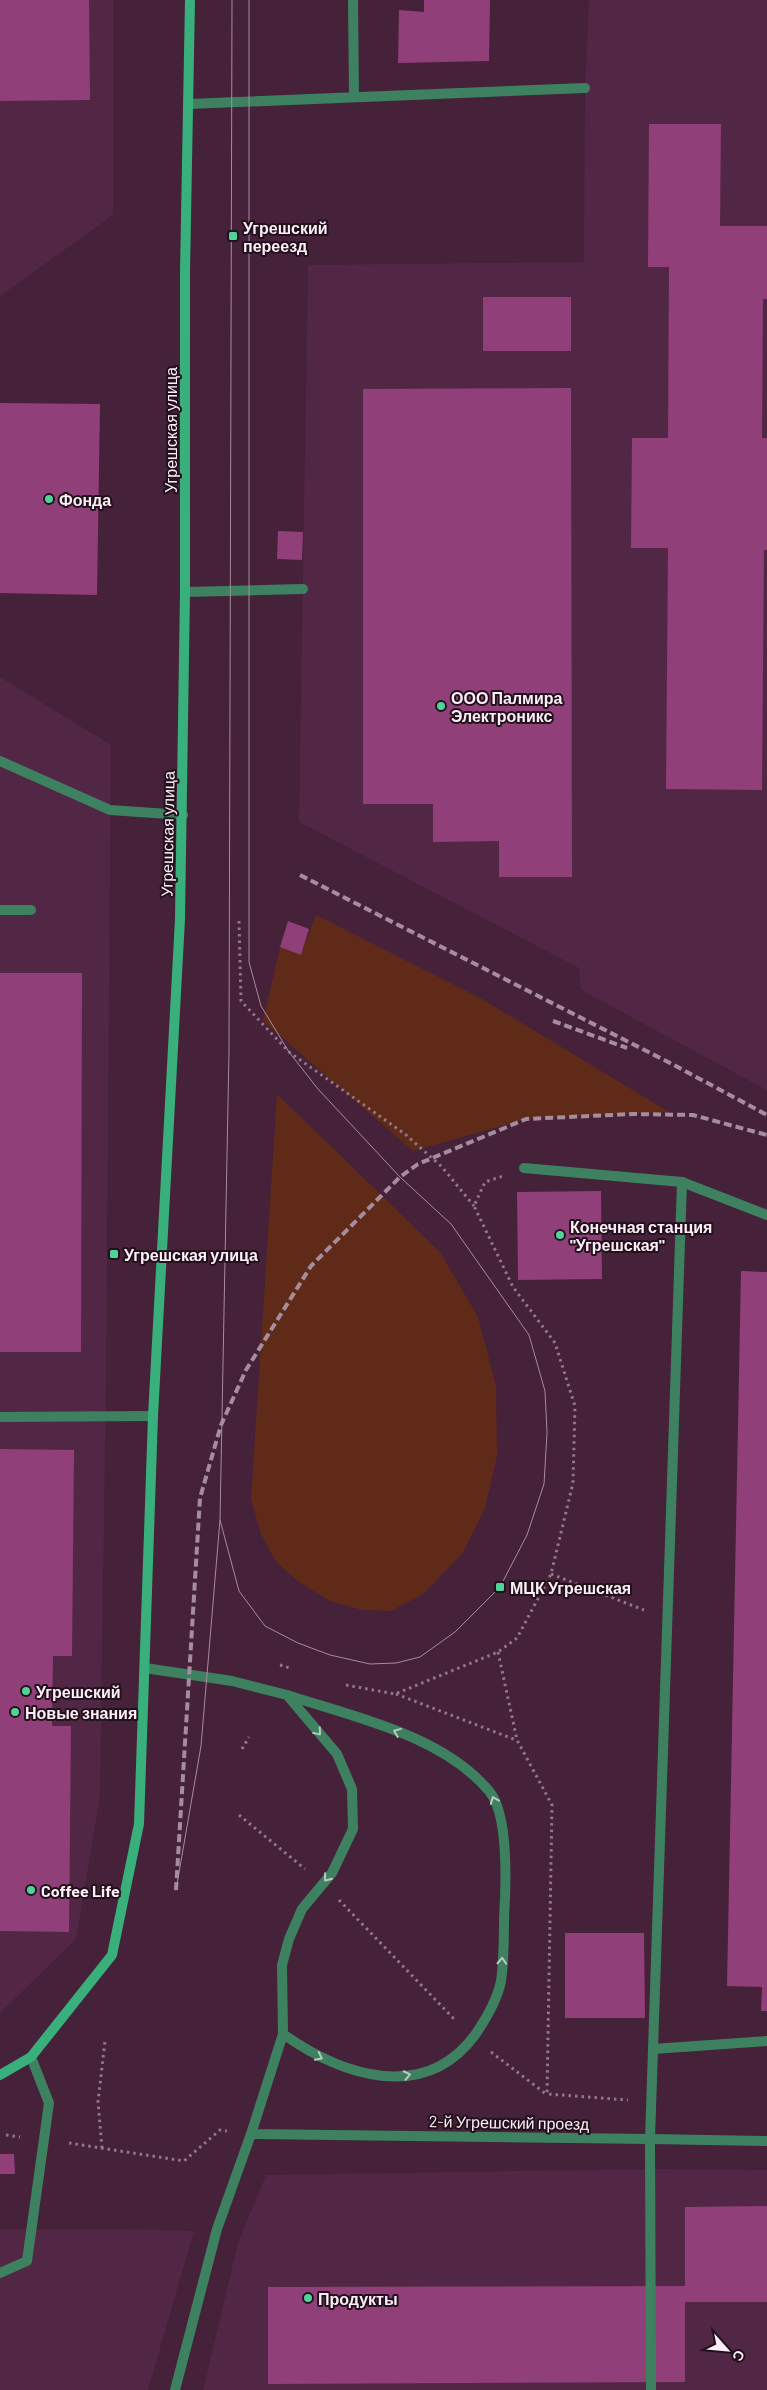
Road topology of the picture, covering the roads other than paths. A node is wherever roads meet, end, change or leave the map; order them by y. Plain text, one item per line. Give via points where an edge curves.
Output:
1 (190, 0) edge
2 (353, 0) edge
3 (585, 88) dead end
4 (354, 96) junction
5 (189, 104) junction
6 (303, 589) dead end
7 (185, 592) junction
8 (0, 761) edge
9 (183, 816) junction
10 (0, 910) edge
11 (32, 910) dead end
12 (524, 1168) road end
13 (682, 1182) junction
14 (767, 1215) edge
15 (153, 1416) junction
16 (0, 1417) edge
17 (146, 1668) junction
18 (287, 1695) junction
19 (283, 2034) junction
20 (767, 2041) edge
21 (653, 2049) junction
22 (31, 2057) junction
23 (0, 2075) edge
24 (251, 2134) junction
25 (650, 2139) junction
26 (767, 2141) edge
27 (0, 2273) edge
28 (175, 2390) edge
29 (651, 2390) edge

1 - 5 street, Угрешская улица
2 - 4 street
3 - 4 street
4 - 5 street
5 - 7 street, Угрешская улица via 185,272
6 - 7 street
7 - 9 street, Угрешская улица
8 - 9 street via 110,810
9 - 15 street, Угрешская улица
10 - 11 street
12 - 13 street
13 - 14 street
13 - 21 street
15 - 16 street
15 - 17 street, Угрешская улица
17 - 18 street via 232,1681
17 - 22 street, Угрешская улица via 138,1824 112,1955
18 -> 19 street via 337,1754 352,1789 353,1829 332,1873 302,1909 289,1939 282,1966
19 -> 18 street via 320,2058 358,2074 397,2078 433,2070 467,2047 488,2017 501,1982 506,1873 502,1822 491,1793 472,1773 442,1751 390,1729
19 - 24 street
20 - 21 street
21 - 25 street
22 - 23 street
22 - 27 street via 49,2103 44,2140 26,2261
24 - 25 street, 2-й Угрешский проезд
24 - 28 street via 217,2229
25 - 26 street, 2-й Угрешский проезд
25 - 29 street

